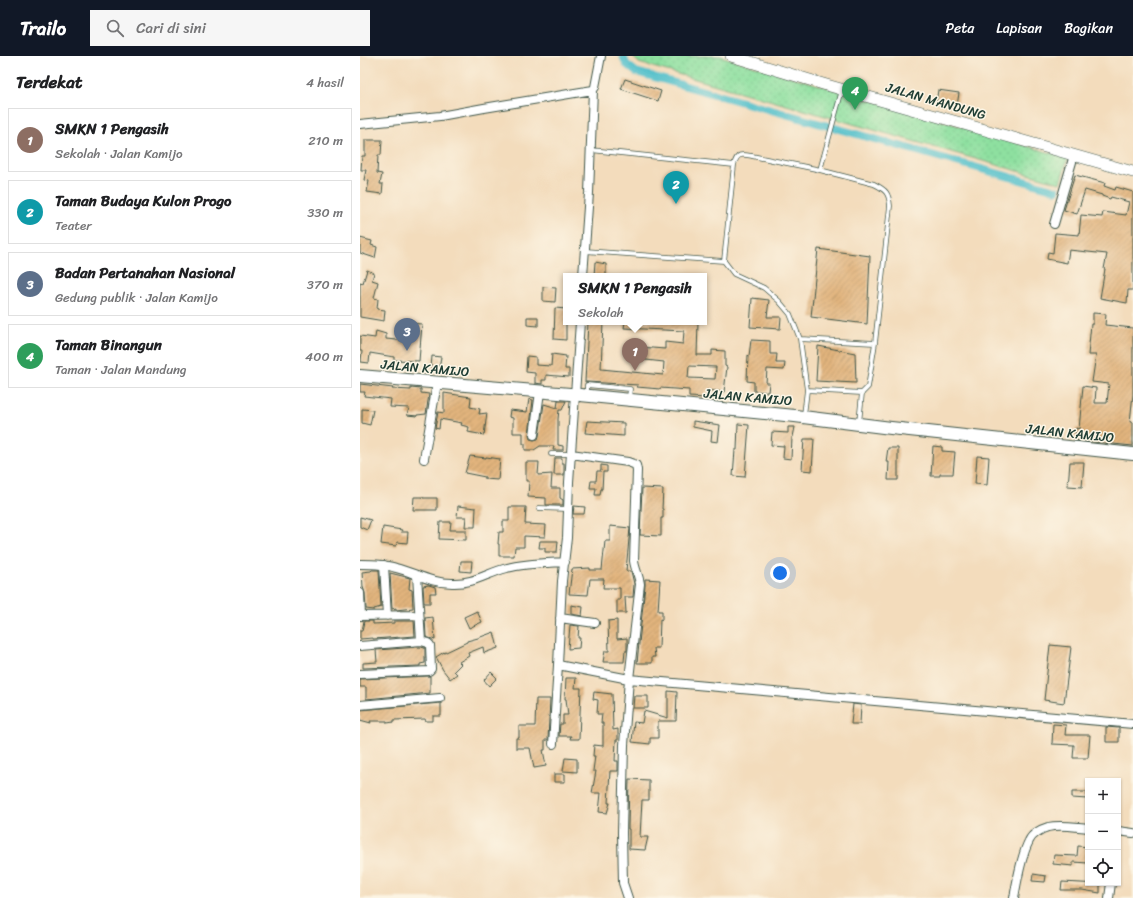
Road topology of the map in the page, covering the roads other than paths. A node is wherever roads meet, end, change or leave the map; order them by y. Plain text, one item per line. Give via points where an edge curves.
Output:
1 (601, 56) edge
2 (732, 56) edge
3 (842, 89) junction
4 (593, 90) junction
5 (360, 124) edge
6 (591, 150) junction
7 (1074, 155) junction
8 (734, 165) junction
9 (820, 170) junction
10 (1133, 172) edge
11 (1054, 224) dead end
12 (585, 251) junction
13 (724, 261) junction
14 (584, 273) edge
15 (580, 325) edge
16 (800, 339) junction
17 (875, 343) junction
18 (360, 376) edge
19 (437, 383) junction
20 (807, 390) junction
21 (540, 392) junction
22 (862, 393) junction
23 (581, 395) junction
24 (804, 417) junction
25 (858, 424) junction
26 (534, 435) dead end
27 (551, 454) dead end
28 (572, 454) junction
29 (1133, 454) edge
30 (424, 459) dead end
31 (540, 508) dead end
32 (568, 508) junction
33 (564, 562) junction
34 (360, 564) edge
35 (384, 565) junction
36 (417, 575) junction
37 (360, 593) edge
38 (419, 615) junction
39 (360, 616) edge
40 (387, 616) junction
41 (560, 618) junction
42 (595, 623) dead end
43 (421, 641) junction
44 (360, 646) edge
45 (558, 664) junction
46 (360, 674) edge
47 (629, 679) junction
48 (440, 698) dead end
49 (360, 705) edge
50 (1133, 724) edge
51 (553, 744) dead end
52 (1085, 828) edge
53 (1121, 831) edge
54 (1133, 833) edge
55 (1111, 886) edge
56 (628, 898) edge
57 (1014, 898) edge
58 (1109, 898) edge

1 - 4 street via 596,87
2 - 3 main road, JALAN MANDUNG
3 - 7 main road, JALAN MANDUNG
3 - 9 lane
4 - 5 street via 440,116
4 - 6 street
6 - 8 lane
6 - 12 street
7 - 10 main road, JALAN MANDUNG
7 - 11 street
8 - 9 lane via 738,156 746,155
8 - 13 lane
9 - 17 lane via 874,184 883,188 889,198
12 - 13 lane
12 - 14 street
13 - 16 lane via 734,274 764,288 779,301 790,314
15 - 23 street
16 - 17 lane
16 - 20 lane
17 - 22 lane via 868,387
18 - 19 main road, JALAN KAMIJO
19 - 21 main road, JALAN KAMIJO
19 - 30 street
20 - 22 lane
20 - 24 lane
21 - 23 main road, JALAN KAMIJO
21 - 26 street
22 - 25 lane
23 - 24 main road, JALAN KAMIJO
23 - 28 street
24 - 25 main road, JALAN KAMIJO
25 - 29 main road, JALAN KAMIJO
27 - 28 lane
28 - 32 street
28 - 47 street via 628,462 636,465 638,470 634,561 640,584
31 - 32 lane
32 - 33 street
33 - 36 street via 508,567 472,582 441,583
33 - 41 street
34 - 35 street
35 - 36 street
35 - 40 street
36 - 38 street
37 - 39 street
38 - 40 street
38 - 43 street
39 - 40 street
41 - 42 street
41 - 45 street
43 - 44 street
43 - 46 street via 430,645 429,671
45 - 47 street
45 - 51 street
47 - 50 street
47 - 56 street via 622,833 623,884
48 - 49 street
52 - 57 street via 1059,825 1035,833 1029,841 1022,862
53 - 54 street
55 - 58 street

